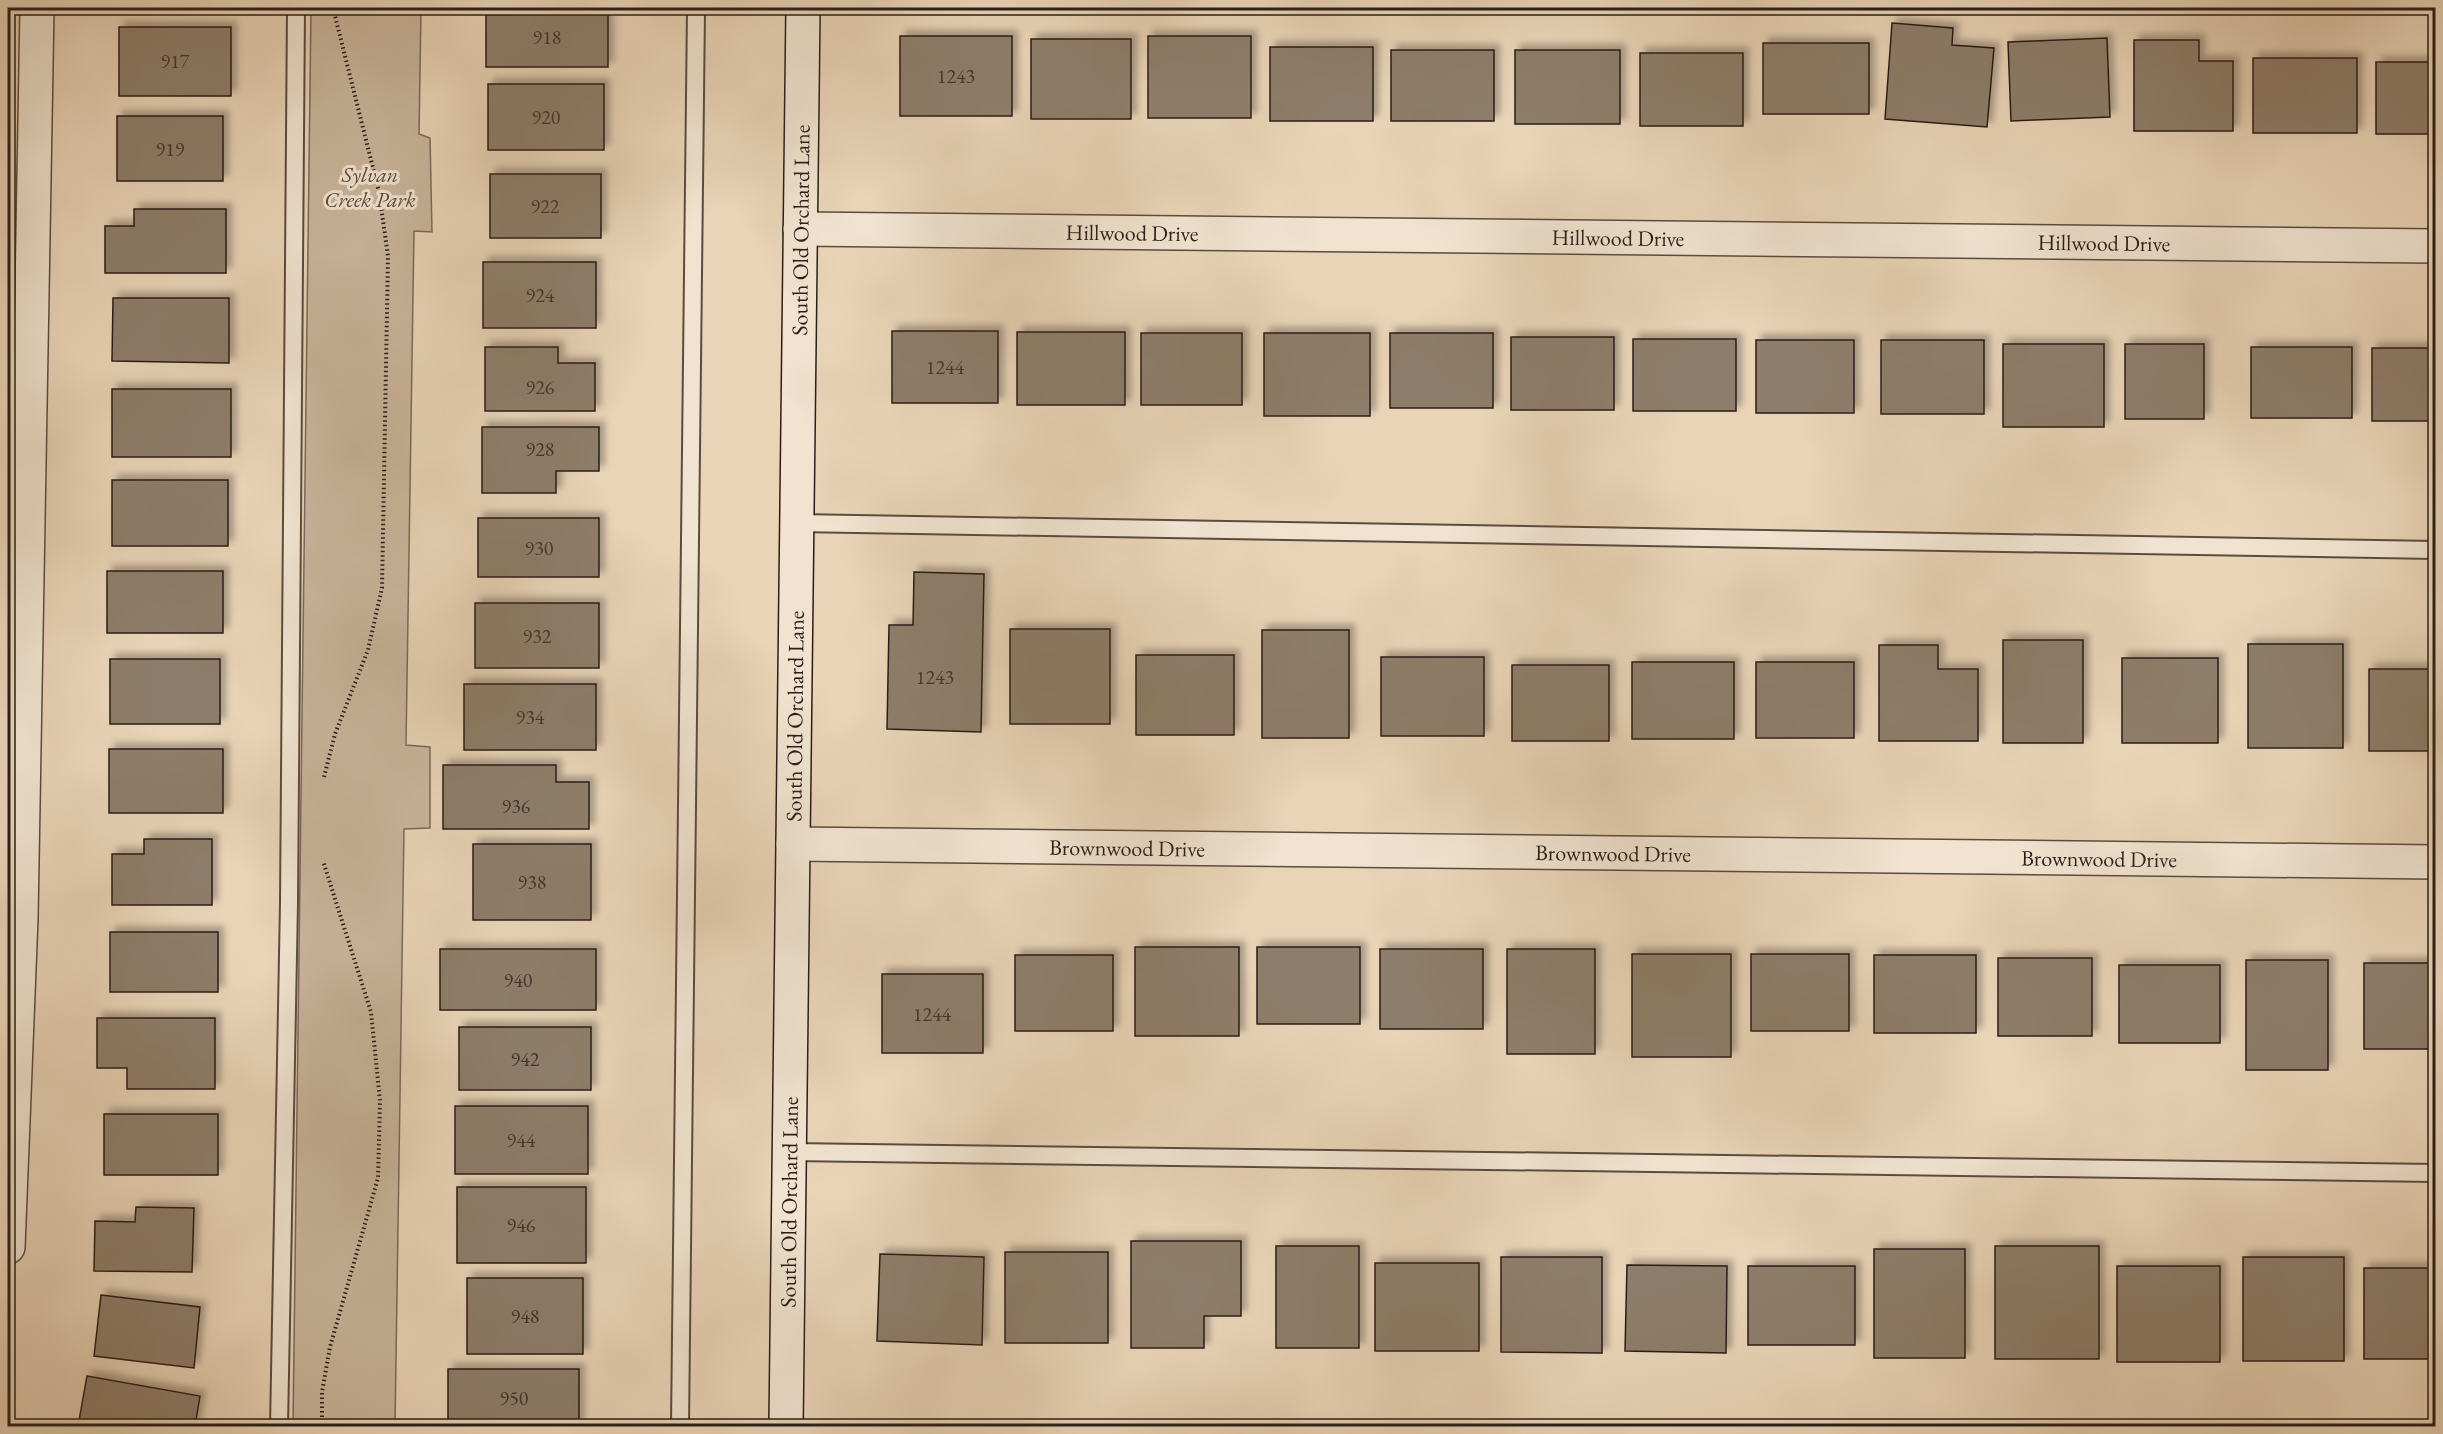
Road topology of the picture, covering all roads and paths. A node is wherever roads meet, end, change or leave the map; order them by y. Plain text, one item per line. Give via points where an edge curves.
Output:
1 (37, 8) edge
2 (296, 8) edge
3 (333, 8) edge
4 (696, 8) edge
5 (803, 8) edge
6 (800, 229) junction
7 (2436, 246) edge
8 (796, 523) junction
9 (2436, 550) edge
10 (322, 783) dead end
11 (793, 844) junction
12 (321, 856) dead end
13 (2436, 862) edge
14 (789, 1152) junction
15 (2436, 1173) edge
16 (8, 1247) edge
17 (279, 1426) edge
18 (322, 1426) edge
19 (680, 1426) edge
20 (786, 1426) edge

1 - 16 street via 21,918
2 - 17 lane via 290,891
3 - 10 path via 379,192 387,267 382,588 368,650 335,734
4 - 19 lane
5 - 6 street, South Old Orchard Lane
6 - 7 street, Hillwood Drive
6 - 8 street, South Old Orchard Lane
8 - 9 lane
8 - 11 street, South Old Orchard Lane
11 - 13 street, Brownwood Drive
11 - 14 street, South Old Orchard Lane
12 - 18 path via 371,1012 380,1101 378,1178 330,1347 321,1392
14 - 15 lane
14 - 20 street, South Old Orchard Lane

